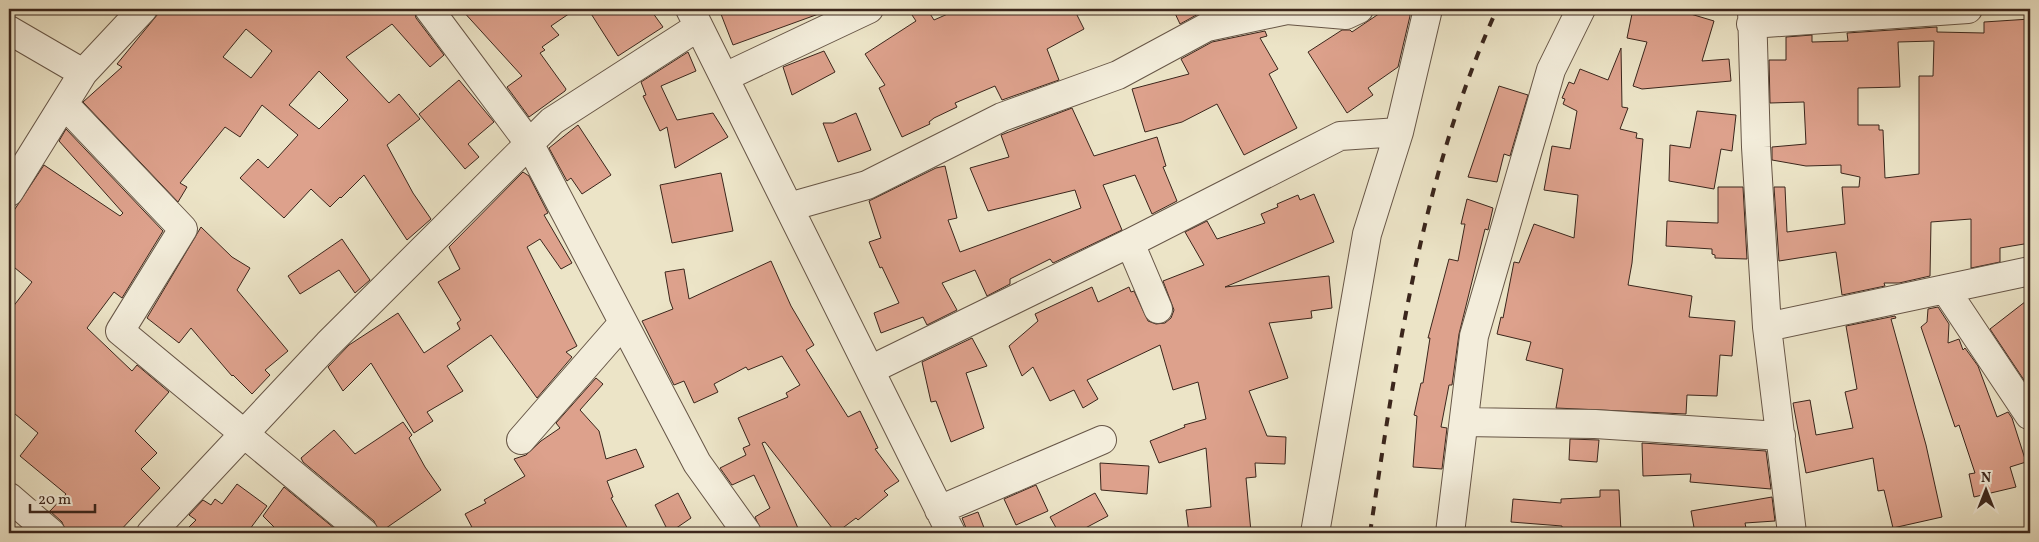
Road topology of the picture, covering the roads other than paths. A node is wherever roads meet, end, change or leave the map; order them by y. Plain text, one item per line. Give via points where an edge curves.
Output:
1 (143, 9) edge
2 (429, 9) edge
3 (869, 9) edge
4 (1359, 9) edge
5 (1428, 9) edge
6 (1581, 9) edge
7 (1968, 9) edge
8 (1751, 16) edge
9 (694, 18) edge
10 (9, 30) edge
11 (83, 72) junction
12 (725, 77) junction
13 (64, 104) junction
14 (1399, 132) junction
15 (529, 143) junction
16 (9, 192) edge
17 (789, 207) junction
18 (1130, 243) junction
19 (2030, 271) edge
20 (1945, 289) junction
21 (1158, 309) dead end
22 (624, 323) junction
23 (1767, 327) junction
24 (870, 370) junction
25 (2029, 415) edge
26 (1464, 422) junction
27 (243, 434) junction
28 (1781, 436) junction
29 (521, 440) dead end
30 (1102, 440) dead end
31 (9, 497) edge
32 (943, 526) edge
33 (51, 533) edge
34 (151, 533) edge
35 (364, 533) edge
36 (747, 533) edge
37 (1315, 533) edge
38 (1450, 533) edge
39 (1792, 533) edge

1 - 11 street
2 - 15 street
3 - 12 street
4 - 17 street via 1346,15 1287,10 1207,27 1118,75 1002,116 868,184
5 - 14 street
6 - 26 street via 1551,70 1474,336
7 - 8 street
8 - 23 street
9 - 12 street
9 - 15 street via 552,121
10 - 11 street
11 - 13 street
12 - 17 street
13 - 16 street
13 - 27 street via 183,229 120,331
14 - 18 street via 1340,136
14 - 37 street via 1367,234
15 - 22 street
15 - 27 street
17 - 24 street
18 - 21 street
18 - 24 street
19 - 20 street
20 - 23 street
20 - 25 street
22 - 29 street
22 - 36 street via 697,463
23 - 28 street
24 - 32 street
26 - 28 street via 1595,424
26 - 38 street
27 - 34 street
27 - 35 street
28 - 39 street
30 - 32 street
31 - 33 street

